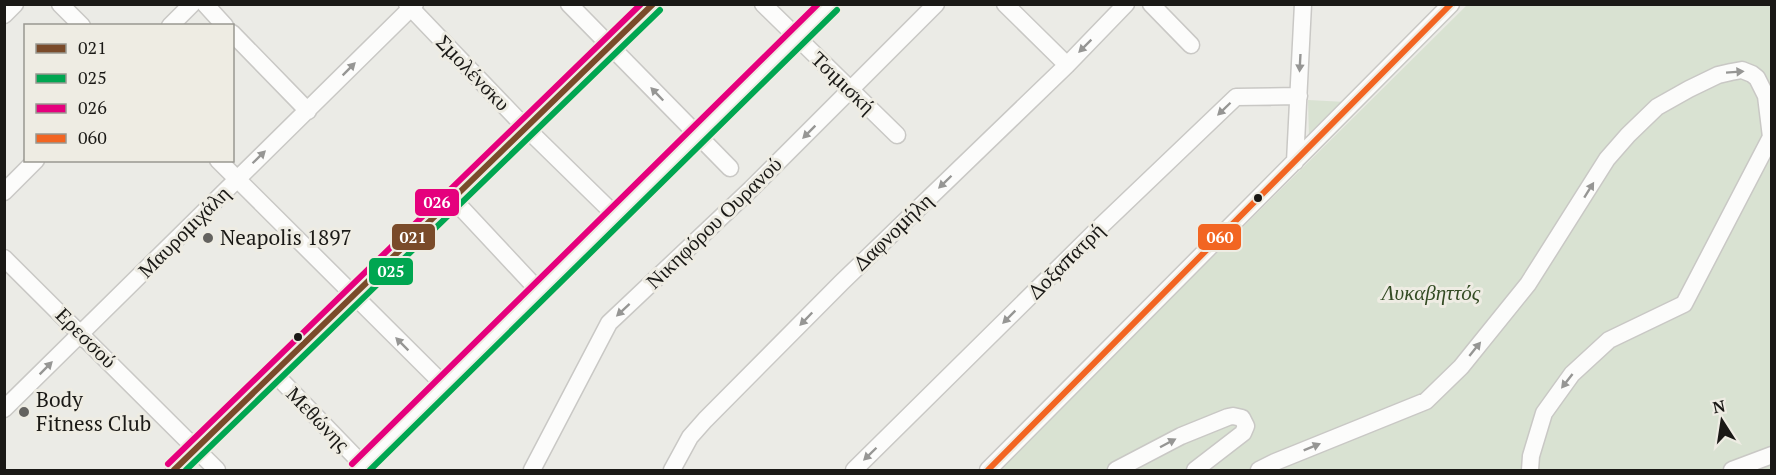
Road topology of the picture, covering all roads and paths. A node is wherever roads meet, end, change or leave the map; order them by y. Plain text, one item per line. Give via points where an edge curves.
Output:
1 (15, 4) edge
2 (60, 4) edge
3 (192, 4) edge
4 (205, 4) edge
5 (569, 4) edge
6 (654, 4) edge
7 (763, 4) edge
8 (831, 4) edge
9 (936, 4) edge
10 (1005, 4) edge
11 (1126, 4) edge
12 (1151, 4) edge
13 (1303, 4) edge
14 (1451, 4) edge
15 (411, 6) edge
16 (4, 15) edge
17 (80, 24) edge
18 (172, 24) edge
19 (223, 24) edge
20 (234, 35) edge
21 (797, 38) junction
22 (1191, 45) dead end
23 (610, 46) junction
24 (1067, 65) junction
25 (850, 91) junction
26 (1299, 96) junction
27 (308, 111) junction
28 (526, 128) junction
29 (897, 135) dead end
30 (698, 136) junction
31 (1771, 137) edge
32 (34, 162) edge
33 (220, 162) edge
34 (1295, 162) junction
35 (730, 168) dead end
36 (237, 179) junction
37 (4, 192) edge
38 (453, 199) junction
39 (616, 216) junction
40 (4, 258) edge
41 (539, 291) junction
42 (354, 295) junction
43 (81, 333) junction
44 (274, 373) junction
45 (444, 385) junction
46 (4, 409) edge
47 (196, 449) junction
48 (1772, 455) edge
49 (360, 468) edge
50 (174, 471) edge
51 (217, 471) edge
52 (532, 471) edge
53 (672, 471) edge
54 (854, 471) edge
55 (988, 471) edge
56 (1116, 471) edge
57 (1196, 471) edge
58 (1259, 471) edge
59 (1530, 471) edge
60 (1732, 471) edge

1 - 16 street
2 - 17 street
3 - 18 street
4 - 19 street
5 - 23 street
6 - 23 street
7 - 21 street, Τσιμισκή
8 - 21 street
9 - 25 street, Νικηφόρου Ουρανού
10 - 24 street
11 -> 24 street, Δαφνομήλη
12 - 22 street
13 -> 26 street
14 - 34 street
27 -> 15 street, Μαυρομιχάλη
15 - 28 street, Σμολένσκυ
20 - 27 street
21 - 25 street, Τσιμισκή
21 - 30 street
23 - 28 street
30 -> 23 street
24 -> 53 street, Δαφνομήλη via 705,420 690,436
25 - 29 street, Τσιμισκή
25 -> 52 street, Νικηφόρου Ουρανού via 609,323
26 - 34 street
26 -> 54 street, Δοξαπατρή via 1236,97
36 -> 27 street, Μαυρομιχάλη
28 - 38 street
28 - 39 street, Σμολένσκυ
30 - 35 street
30 - 39 street
58 -> 31 street via 1419,405 1435,394 1528,284 1608,159 1657,107 1718,75 1742,70 1757,78 1763,87
31 -> 59 street via 1684,304 1608,340 1572,374 1544,413
32 - 37 street
33 - 36 street
34 - 55 street
36 - 42 street
36 - 43 street, Μαυρομιχάλη
38 - 41 street
38 - 42 street
39 - 41 street
40 - 43 street, Ερεσσού
41 - 45 street
42 - 44 street
45 -> 42 street
46 -> 43 street, Μαυρομιχάλη
43 - 47 street, Ερεσσού
44 - 47 street
44 - 49 street, Μεθώνης
45 - 49 street
47 - 50 street
47 - 51 street, Ερεσσού
48 - 60 street
56 -> 57 street via 1181,436 1228,417 1242,418 1246,426 1243,434

